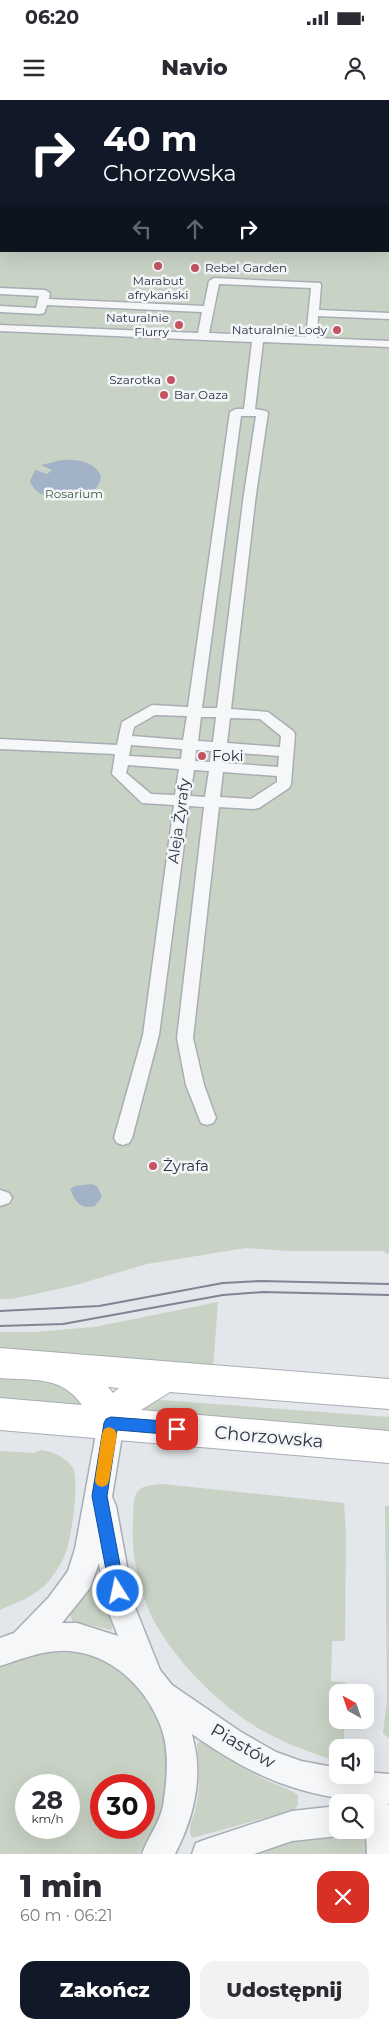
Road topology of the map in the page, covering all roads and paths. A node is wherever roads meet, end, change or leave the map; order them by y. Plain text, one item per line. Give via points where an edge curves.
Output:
1 (214, 281) joint
2 (0, 291) edge
3 (43, 302) junction
4 (0, 309) edge
5 (208, 309) junction
6 (314, 312) junction
7 (389, 316) edge
8 (0, 328) edge
9 (203, 336) junction
10 (258, 338) junction
11 (311, 340) junction
12 (389, 344) edge
13 (249, 413) junction
14 (194, 712) junction
15 (224, 714) junction
16 (0, 744) edge
17 (189, 745) junction
18 (219, 747) junction
19 (123, 750) junction
20 (286, 752) junction
21 (186, 765) junction
22 (217, 767) junction
23 (284, 772) junction
24 (182, 800) junction
25 (212, 802) junction
26 (207, 1118) dead end
27 (124, 1138) dead end
28 (0, 1363) edge
29 (55, 1367) junction
30 (167, 1376) junction
31 (389, 1394) edge
32 (0, 1414) edge
33 (111, 1423) junction
34 (389, 1447) edge
35 (100, 1496) junction
36 (12, 1646) edge
37 (155, 1685) junction
38 (381, 1810) edge
39 (329, 1822) edge
40 (157, 1854) edge
41 (207, 1854) edge
42 (382, 1854) edge

1 - 5 street
1 - 6 street via 316,285
2 - 3 street via 45,293
3 - 4 street via 40,311
3 - 5 street
5 - 9 street
6 - 7 street
6 - 11 street
8 - 9 street
9 - 10 street
10 - 11 street
10 - 13 street
11 - 12 street
13 - 14 street, Aleja Żyrafy
13 - 15 street, Aleja Żyrafy via 250,494 246,548
14 - 15 street
14 - 17 street, Aleja Żyrafy
14 - 19 street via 152,710 127,725
15 - 18 street, Aleja Żyrafy
15 - 20 street via 262,715 288,734
16 - 19 street
17 - 18 street
17 - 19 street
17 - 21 street, Aleja Żyrafy
18 - 20 street
18 - 22 street, Aleja Żyrafy
19 - 21 street
19 - 24 street via 119,774 147,799
20 - 23 street
21 - 22 street
21 - 24 street, Aleja Żyrafy
22 - 23 street
22 - 25 street, Aleja Żyrafy
23 - 25 street via 284,784 254,804
24 - 25 street
24 - 27 street, Aleja Żyrafy via 151,1035
25 - 26 street, Aleja Żyrafy via 185,1038 195,1085
28 - 29 main road
29 - 30 main road
29 - 33 main road via 85,1382
30 - 31 main road
30 - 33 main road via 129,1398
32 - 33 main road, Chorzowska
33 - 34 main road, Chorzowska
33 - 35 street
35 - 36 street via 80,1578 59,1608
35 - 37 street via 120,1604
36 - 37 street, Piastów via 63,1636 91,1641 128,1658
37 - 38 street, Piastów via 256,1758 300,1776 352,1786
37 - 40 street via 173,1717 182,1764 181,1791 174,1822
38 - 42 street
39 - 41 street via 292,1826

